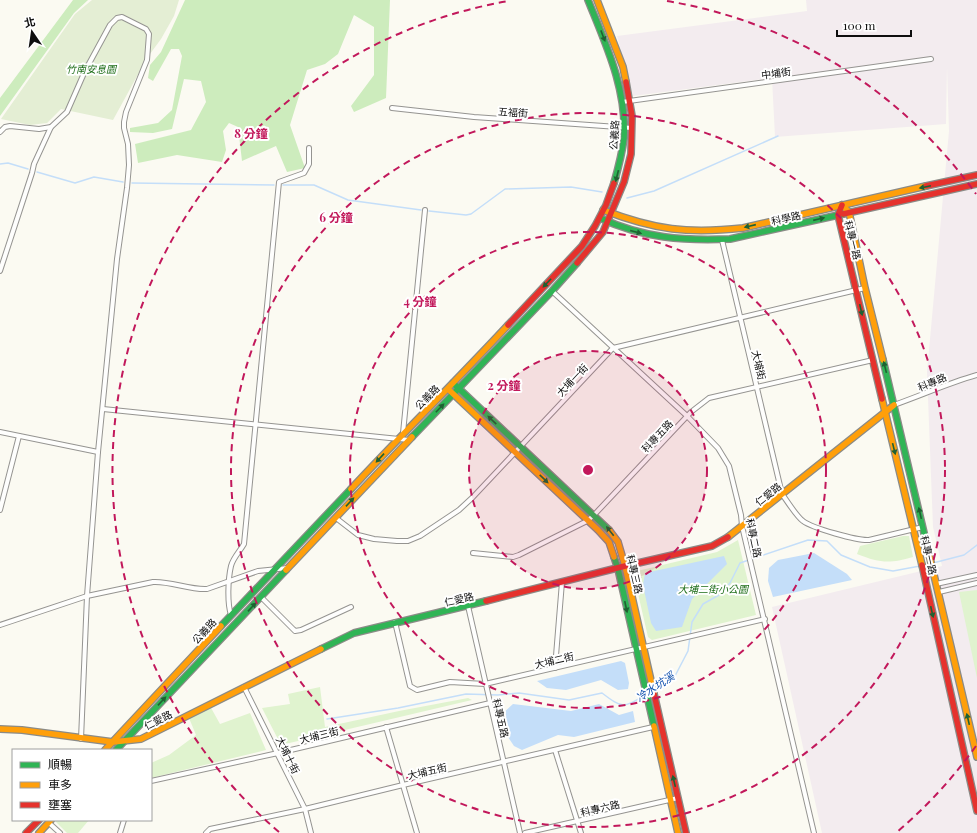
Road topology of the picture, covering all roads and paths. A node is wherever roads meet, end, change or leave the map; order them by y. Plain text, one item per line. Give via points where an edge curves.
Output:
1 (597, 0) edge
2 (590, 1) edge
3 (931, 59) dead end
4 (622, 102) junction
5 (631, 102) junction
6 (392, 108) dead end
7 (51, 127) junction
8 (624, 127) junction
9 (632, 128) junction
10 (0, 132) edge
11 (309, 148) dead end
12 (977, 175) edge
13 (948, 182) junction
14 (977, 184) edge
15 (950, 190) junction
16 (842, 205) junction
17 (426, 210) dead end
18 (603, 210) junction
19 (849, 212) junction
20 (611, 213) junction
21 (838, 215) junction
22 (600, 218) junction
23 (607, 222) junction
24 (722, 240) junction
25 (0, 270) edge
26 (865, 288) junction
27 (856, 290) junction
28 (552, 291) junction
29 (740, 317) junction
30 (488, 346) junction
31 (613, 348) junction
32 (873, 360) junction
33 (486, 361) junction
34 (977, 375) edge
35 (453, 383) junction
36 (756, 387) junction
37 (459, 388) junction
38 (448, 389) junction
39 (454, 394) junction
40 (894, 405) junction
41 (103, 409) junction
42 (885, 411) junction
43 (686, 416) junction
44 (256, 424) junction
45 (0, 432) edge
46 (403, 433) junction
47 (19, 436) junction
48 (398, 439) junction
49 (409, 440) junction
50 (520, 447) junction
51 (98, 452) junction
52 (516, 452) junction
53 (782, 494) junction
54 (0, 510) edge
55 (594, 515) junction
56 (336, 518) junction
57 (587, 520) junction
58 (742, 526) junction
59 (923, 527) junction
60 (914, 529) junction
61 (473, 553) dead end
62 (625, 566) junction
63 (289, 568) junction
64 (276, 569) junction
65 (618, 569) junction
66 (977, 575) edge
67 (229, 582) junction
68 (562, 582) junction
69 (977, 583) edge
70 (936, 584) junction
71 (926, 586) junction
72 (939, 592) junction
73 (928, 594) junction
74 (87, 596) junction
75 (261, 597) junction
76 (468, 606) junction
77 (351, 607) dead end
78 (231, 615) junction
79 (764, 619) junction
80 (395, 622) junction
81 (0, 625) edge
82 (643, 647) junction
83 (635, 649) junction
84 (555, 668) junction
85 (486, 686) junction
86 (244, 687) junction
87 (489, 701) junction
88 (386, 727) junction
89 (654, 727) junction
90 (0, 728) edge
91 (81, 739) junction
92 (112, 742) junction
93 (124, 742) junction
94 (976, 747) edge
95 (106, 749) edge
96 (117, 749) edge
97 (555, 750) junction
98 (963, 750) junction
99 (278, 753) junction
100 (977, 758) edge
101 (966, 760) junction
102 (503, 761) junction
103 (152, 781) edge
104 (403, 785) junction
105 (678, 798) junction
106 (670, 800) junction
107 (305, 809) junction
108 (977, 811) edge
109 (38, 821) edge
110 (50, 821) edge
111 (124, 821) edge
112 (577, 821) junction
113 (26, 833) edge
114 (39, 833) edge
115 (60, 833) edge
116 (120, 833) edge
117 (206, 833) edge
118 (311, 833) edge
119 (417, 833) edge
120 (520, 833) edge
121 (526, 833) edge
122 (581, 833) edge
123 (678, 833) edge
124 (686, 833) edge
125 (814, 833) edge

1 - 5 street, 公義路 via 623,66
2 -> 4 street, 公義路 via 615,69
3 - 5 street, 中埔街
4 - 5 street, 中埔街
4 - 8 street, 公義路
5 - 9 street, 公義路
6 - 8 street, 五福街 via 474,117
7 - 10 street via 39,129 10,126
7 - 25 street via 34,164
7 - 41 street via 67,112 85,70 110,25 122,17 146,29 149,34 147,60 124,122 129,165
8 - 9 street, 五福街
8 -> 18 street, 公義路 via 622,155 616,180
9 - 20 street, 公義路 via 631,154 624,182
11 - 44 street via 309,164 304,173 279,182
12 - 13 street, 科學路
13 - 15 street
13 -> 16 street, 科學路
14 - 15 street, 科學路
15 - 19 street, 科學路
16 - 19 street, 科專一路
16 -> 20 street, 科學路 via 743,228 699,232 661,228
16 - 21 street, 科專一路
17 - 46 street
18 - 20 street, 科學路
18 - 22 street, 公義路
19 - 21 street, 科學路
19 - 26 street, 科專一路
20 - 23 street, 公義路
24 -> 21 street, 科學路
21 - 27 street, 科專一路
22 - 23 street, 科學路
22 -> 30 street, 公義路 via 582,246
23 -> 24 street, 科學路 via 656,236
23 - 28 street, 公義路 via 596,242
24 - 29 street, 大埔街
26 - 27 street
40 -> 26 street, 科專一路
27 - 29 street
27 -> 32 street, 科專一路
28 - 31 street, 科專二路
28 - 33 street, 公義路
29 - 31 street
29 - 36 street, 大埔街
30 - 33 street
30 - 35 street, 公義路
31 - 43 street, 科專二路
31 - 50 street, 大埔一街
32 - 36 street, 科專五路
32 - 42 street, 科專一路
33 - 37 street, 公義路
34 - 40 street, 科專路 via 954,381
35 - 37 street, 科專三路
35 - 38 street, 公義路
36 - 43 street, 科專五路 via 709,398
36 - 53 street, 大埔街
37 - 39 street, 公義路
50 -> 37 street, 科專三路
38 - 39 street, 科專三路
38 - 46 street, 公義路
49 -> 39 street, 公義路
39 - 52 street, 科專三路
40 - 42 street, 仁愛路
59 -> 40 street, 科專一路
41 - 44 street
41 - 51 street
42 - 53 street, 仁愛路
42 -> 60 street, 科專一路
43 - 55 street, 科專五路
43 - 58 street, 科專二路 via 718,448 729,466
44 - 48 street
44 - 67 street via 244,544 233,561
45 - 47 street
46 - 48 street, 公義路
46 - 49 street
47 - 51 street
47 - 54 street
48 - 49 street
48 -> 64 street, 公義路
56 -> 49 street, 公義路
50 - 52 street, 大埔一街
50 - 55 street, 科專三路
51 - 74 street
52 - 56 street, 大埔一街 via 459,510 408,541 397,542 358,535
52 -> 57 street, 科專三路
53 - 58 street, 仁愛路
53 - 60 street via 803,521 862,541
55 - 57 street, 科專五路
62 -> 55 street, 科專三路 via 618,542
56 - 63 street, 公義路
57 - 61 street, 科專五路 via 513,557
57 - 65 street, 科專三路 via 609,542
58 - 62 street, 仁愛路 via 712,546
58 - 79 street, 科專二路
59 - 60 street
59 - 70 street, 科專一路
60 - 71 street, 科專一路
62 - 65 street, 仁愛路
62 - 82 street, 科專三路
63 - 64 street
63 - 75 street, 公義路
64 - 67 street via 258,570
64 - 78 street, 公義路
65 - 68 street, 仁愛路
65 -> 83 street, 科專三路
66 - 70 street
67 - 74 street via 200,590 153,582
67 - 78 street
68 - 76 street, 仁愛路
68 - 84 street
69 - 72 street
70 - 71 street
70 - 72 street, 科專一路
71 - 73 street, 科專一路
72 - 73 street
94 -> 72 street, 科專一路
73 -> 98 street, 科專一路
74 - 81 street
74 - 91 street
75 - 77 street via 295,631
93 -> 75 street, 公義路
76 - 80 street, 仁愛路
76 - 85 street, 科專五路
78 - 92 street, 公義路
79 - 82 street, 大埔二街
79 - 125 street, 科專二路
80 - 85 street, 大埔二街 via 410,686 417,690 450,682
80 - 86 street, 仁愛路 via 354,633
82 - 83 street, 大埔二街
105 -> 82 street, 科專三路
83 - 84 street, 大埔二街
83 - 89 street, 科專三路
84 - 85 street, 大埔二街
85 - 87 street, 科專五路
86 - 93 street, 仁愛路 via 141,739
86 - 99 street, 大埔十街
87 - 88 street, 大埔三街
87 - 102 street, 科專五路
88 - 99 street, 大埔三街
88 - 104 street
89 - 97 street, 大埔五街
89 - 106 street, 科專三路
90 - 91 street, 仁愛路
91 - 92 street, 仁愛路
92 - 93 street, 仁愛路
92 - 95 street, 公義路
93 - 96 street, 公義路
94 - 98 street
94 - 100 street, 科專一路
97 - 102 street, 大埔五街
97 - 112 street
98 - 101 street, 科專一路
99 - 103 street, 大埔三街
99 - 107 street, 大埔十街
100 - 101 street
101 - 108 street, 科專一路
102 - 104 street, 大埔五街
102 - 120 street, 科專五路
104 - 107 street, 大埔五街
104 - 119 street
105 - 106 street, 科專六路
105 - 124 street, 科專三路
106 - 112 street, 科專六路
106 - 123 street, 科專三路
107 - 117 street, 大埔五街
107 - 118 street, 大埔十街
109 - 113 street
110 - 114 street
110 - 115 street
111 - 116 street
112 - 121 street, 科專六路
112 - 122 street

